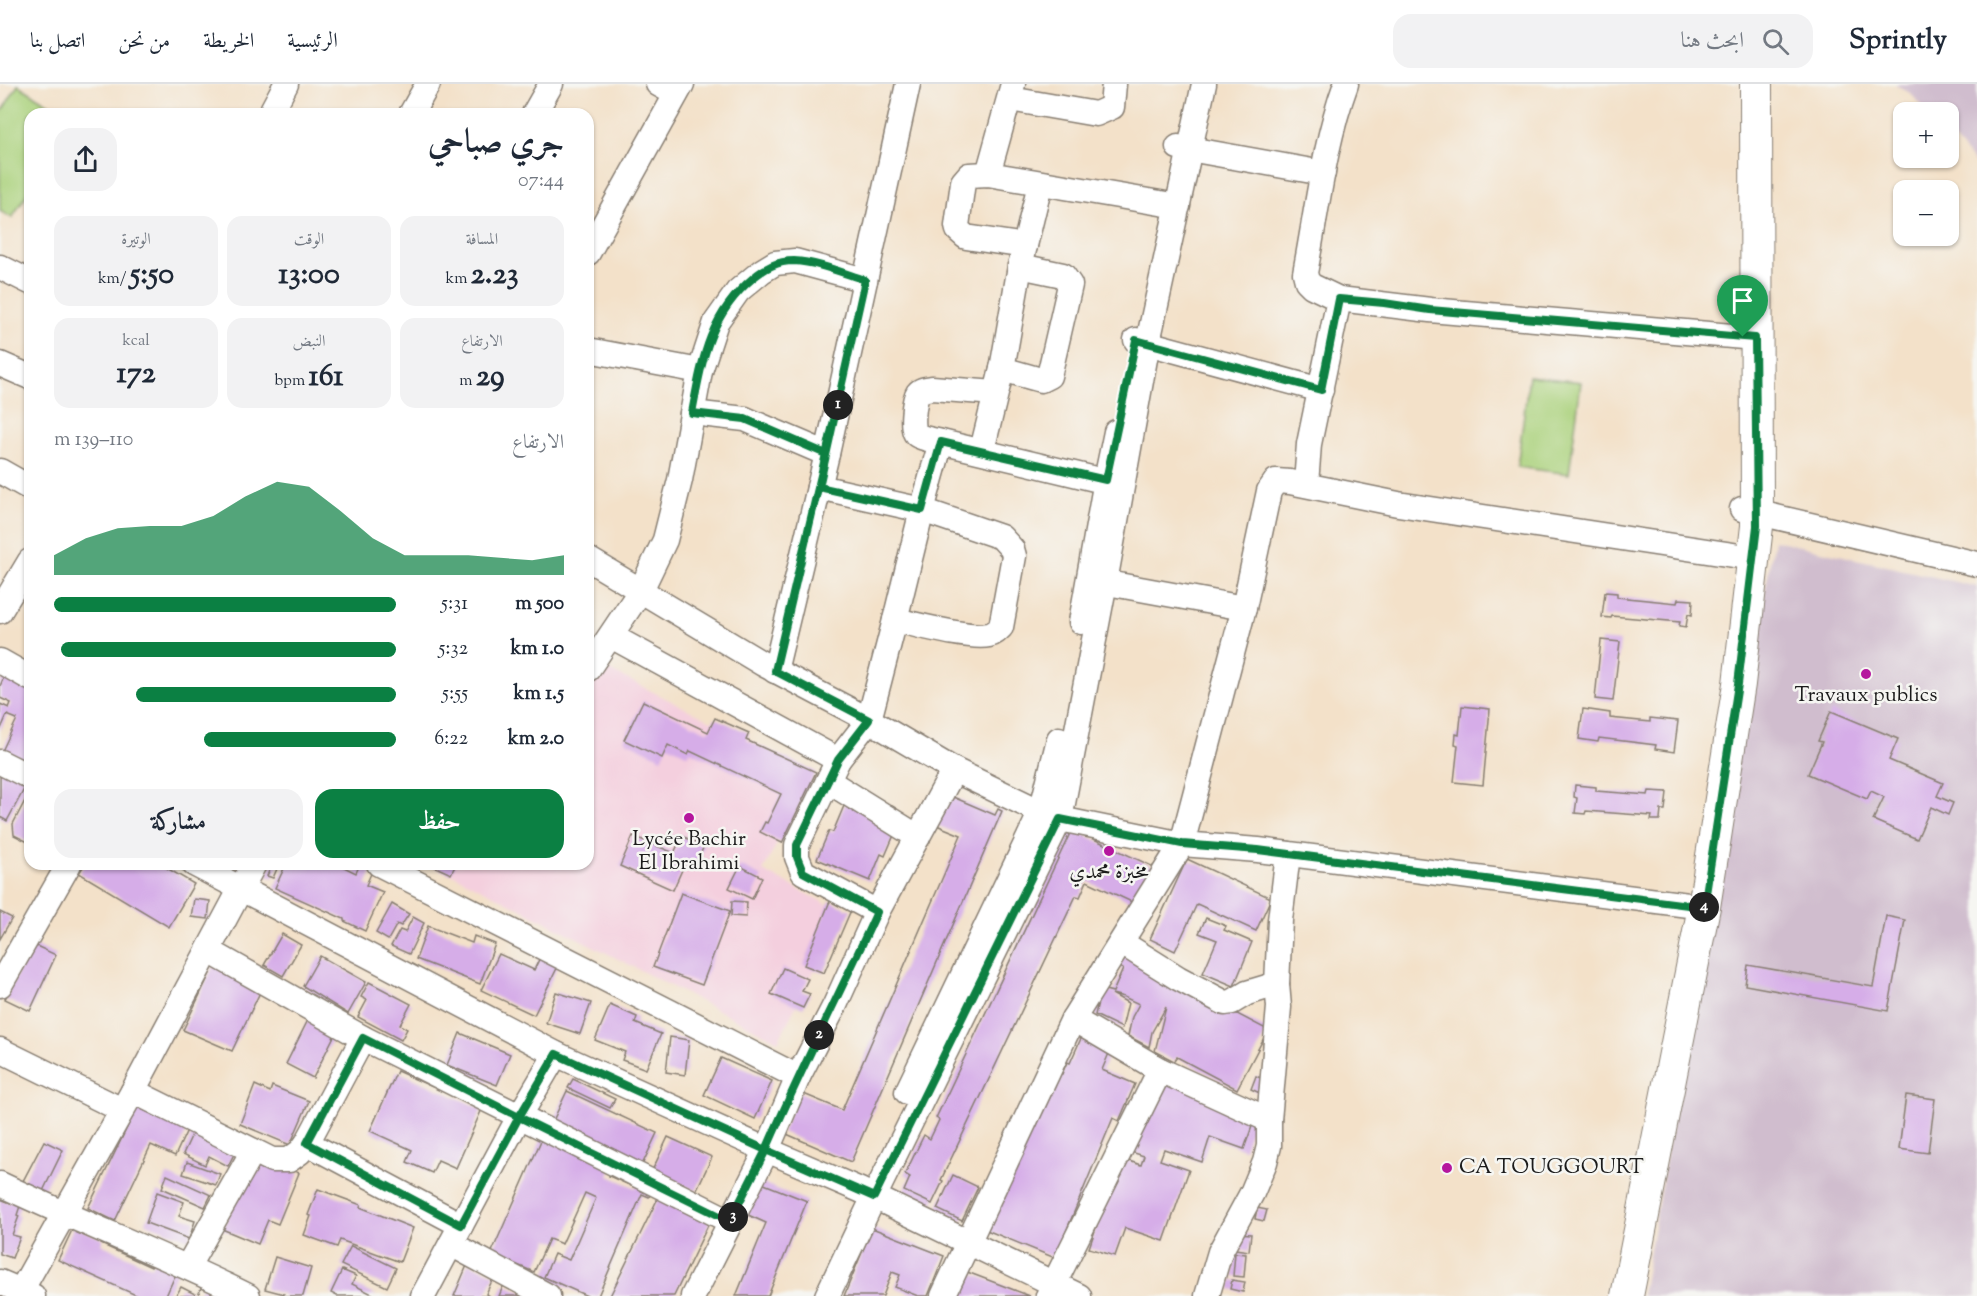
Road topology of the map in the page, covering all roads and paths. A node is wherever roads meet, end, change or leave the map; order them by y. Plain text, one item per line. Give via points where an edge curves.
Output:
1 (286, 84) edge
2 (429, 84) edge
3 (551, 84) edge
4 (908, 84) edge
5 (1114, 84) edge
6 (1191, 84) edge
7 (1204, 84) edge
8 (1346, 84) edge
9 (1742, 84) edge
10 (1756, 84) edge
11 (672, 87) edge
12 (1011, 92) edge
13 (274, 108) edge
14 (415, 108) edge
15 (537, 108) edge
16 (1184, 148) junction
17 (1323, 173) junction
18 (988, 174) junction
19 (1040, 184) junction
20 (1172, 204) junction
21 (594, 241) edge
22 (1023, 256) junction
23 (0, 267) edge
24 (24, 279) edge
25 (865, 280) junction
26 (1339, 299) junction
27 (1749, 338) junction
28 (1142, 341) junction
29 (594, 351) edge
30 (0, 364) edge
31 (1002, 369) junction
32 (700, 371) junction
33 (24, 374) edge
34 (1321, 390) junction
35 (995, 393) junction
36 (692, 413) junction
37 (941, 442) junction
38 (982, 450) junction
39 (826, 454) junction
40 (0, 471) edge
41 (1114, 483) junction
42 (1306, 484) junction
43 (24, 485) edge
44 (819, 487) junction
45 (922, 510) junction
46 (1750, 511) junction
47 (1747, 558) junction
48 (594, 563) edge
49 (1977, 564) edge
50 (24, 570) edge
51 (1097, 581) junction
52 (15, 583) edge
53 (641, 590) junction
54 (1244, 608) junction
55 (0, 611) edge
56 (896, 620) junction
57 (611, 636) junction
58 (594, 660) edge
59 (0, 661) edge
60 (775, 671) junction
61 (24, 675) edge
62 (869, 720) junction
63 (0, 762) edge
64 (954, 770) junction
65 (833, 771) junction
66 (24, 774) edge
67 (1050, 816) junction
68 (918, 837) junction
69 (1182, 844) junction
70 (1288, 854) junction
71 (66, 870) edge
72 (205, 870) edge
73 (251, 870) edge
74 (391, 870) edge
75 (240, 890) junction
76 (1699, 907) junction
77 (877, 912) junction
78 (1122, 943) junction
79 (209, 951) junction
80 (1277, 984) junction
81 (0, 985) edge
82 (1073, 1019) junction
83 (363, 1038) junction
84 (0, 1050) edge
85 (556, 1054) junction
86 (1160, 1071) junction
87 (798, 1077) junction
88 (127, 1101) junction
89 (519, 1117) junction
90 (1269, 1120) junction
91 (307, 1143) junction
92 (766, 1150) junction
93 (254, 1151) junction
94 (0, 1185) edge
95 (867, 1193) junction
96 (64, 1215) junction
97 (730, 1221) junction
98 (456, 1234) junction
99 (969, 1242) junction
100 (188, 1266) junction
101 (1051, 1289) edge
102 (18, 1291) edge
103 (248, 1296) edge
104 (423, 1296) edge
105 (548, 1296) edge
106 (693, 1296) edge
107 (810, 1296) edge
108 (827, 1296) edge
109 (943, 1296) edge
110 (1079, 1296) edge
111 (1207, 1296) edge
112 (1618, 1296) edge
113 (1627, 1296) edge

1 - 13 street
2 - 14 street
3 - 15 street
4 - 25 street
5 - 12 street via 1112,107 1096,114
6 - 16 street
7 - 16 street
8 - 17 street
9 - 27 main road
10 - 27 main road
11 - 21 street
12 - 18 street
16 - 17 street
16 - 20 street
17 - 26 street via 1306,278 1317,290
18 - 19 street
18 - 22 street via 973,173 965,178 958,230 966,237
19 - 20 street
19 - 22 street
20 - 28 street
22 - 31 street
22 - 31 street via 1063,275 1070,285 1049,376 1041,380
23 - 24 street
25 - 32 street via 795,261 775,263 738,291 716,322
25 - 39 street
26 - 27 street
26 - 34 street
27 - 46 main road
28 - 34 street
28 - 41 street
29 - 32 street
30 - 33 street
31 - 35 street
32 - 36 street
34 - 42 street via 1309,444
35 - 37 street via 932,388 919,392 914,432
35 - 38 street
36 - 39 street via 745,419
36 - 53 street via 665,540
37 - 38 street
37 - 45 street
38 - 41 street
39 - 44 street
40 - 43 street
41 - 51 street
42 - 47 street via 1398,504
42 - 54 street via 1279,480 1272,485
44 - 45 street
44 - 60 street
45 - 56 street
45 - 56 street via 1001,537 1012,549 1001,627 987,635 969,634
46 - 47 main road
46 - 49 street
47 - 76 main road via 1738,684
48 - 53 street
50 - 52 street
51 - 54 street
51 - 67 street via 1047,792
52 - 55 street
53 - 57 street
53 - 60 street
54 - 69 street
56 - 62 street
57 - 58 street
57 - 65 street
59 - 61 street
60 - 62 street
62 - 64 street
62 - 65 street
63 - 66 street
64 - 67 street
64 - 68 street
65 - 68 street
65 - 77 street via 797,845 799,865 803,872
67 - 69 street
67 - 95 street
68 - 77 street
69 - 70 street
69 - 78 street
70 - 76 street
70 - 80 street
71 - 81 street
72 - 75 street
73 - 75 street
74 - 87 street
75 - 79 street
75 - 85 street
76 - 112 main road
76 - 113 main road
77 - 87 street
78 - 80 street via 1226,1003
78 - 82 street
79 - 83 street
79 - 88 street
80 - 90 street via 1279,1008
82 - 86 street
82 - 99 street
83 - 89 street
83 - 91 street
84 - 88 street
85 - 89 street
85 - 92 street
86 - 90 street
86 - 101 street
87 - 92 street
88 - 93 street
88 - 96 street
89 - 97 street
89 - 98 street
90 - 111 street via 1265,1161 1220,1252
91 - 93 street via 290,1160 273,1160
91 - 98 street
92 - 95 street
92 - 97 street
93 - 100 street
94 - 96 street
95 - 99 street
95 - 107 street
95 - 108 street
96 - 100 street
96 - 102 street
97 - 106 street
98 - 104 street
98 - 105 street
99 - 101 street
99 - 109 street
100 - 103 street
101 - 110 street

